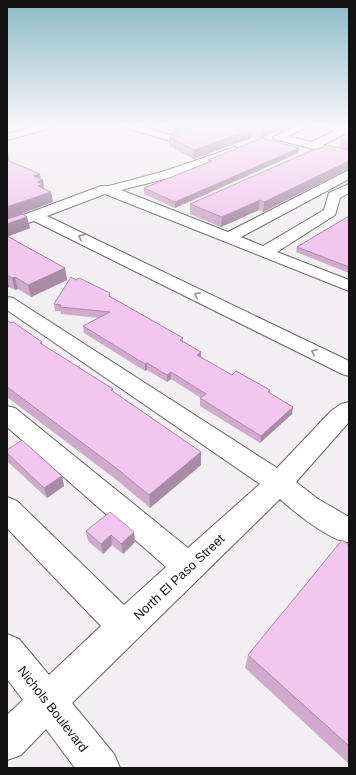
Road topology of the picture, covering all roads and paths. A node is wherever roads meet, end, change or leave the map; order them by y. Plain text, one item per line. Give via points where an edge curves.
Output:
1 (203, 161) edge
2 (349, 174) edge
3 (349, 188) edge
4 (110, 191) junction
5 (187, 209) dead end
6 (36, 216) junction
7 (172, 216) junction
8 (7, 226) edge
9 (228, 238) junction
10 (265, 252) junction
11 (349, 286) edge
12 (7, 302) edge
13 (349, 369) edge
14 (7, 414) edge
15 (346, 417) edge
16 (279, 483) junction
17 (7, 509) edge
18 (349, 530) edge
19 (189, 568) junction
20 (124, 627) junction
21 (7, 651) edge
22 (48, 702) junction
23 (7, 741) edge
24 (100, 768) edge

1 - 4 street
2 - 9 street
3 - 10 street via 334,196 330,212
4 - 6 street via 106,189
4 - 7 street
5 - 7 street
6 - 8 street
13 -> 6 street
7 - 9 street
9 - 10 street
10 - 11 street
12 - 16 street
14 - 19 street
15 - 16 street, North El Paso Street
16 - 18 street via 308,507
16 - 19 street, North El Paso Street
17 - 20 street
19 - 20 street, North El Paso Street
20 - 22 street, North El Paso Street
21 - 22 street, Nichols Boulevard
22 - 23 street, North El Paso Street
22 - 24 street, Nichols Boulevard

